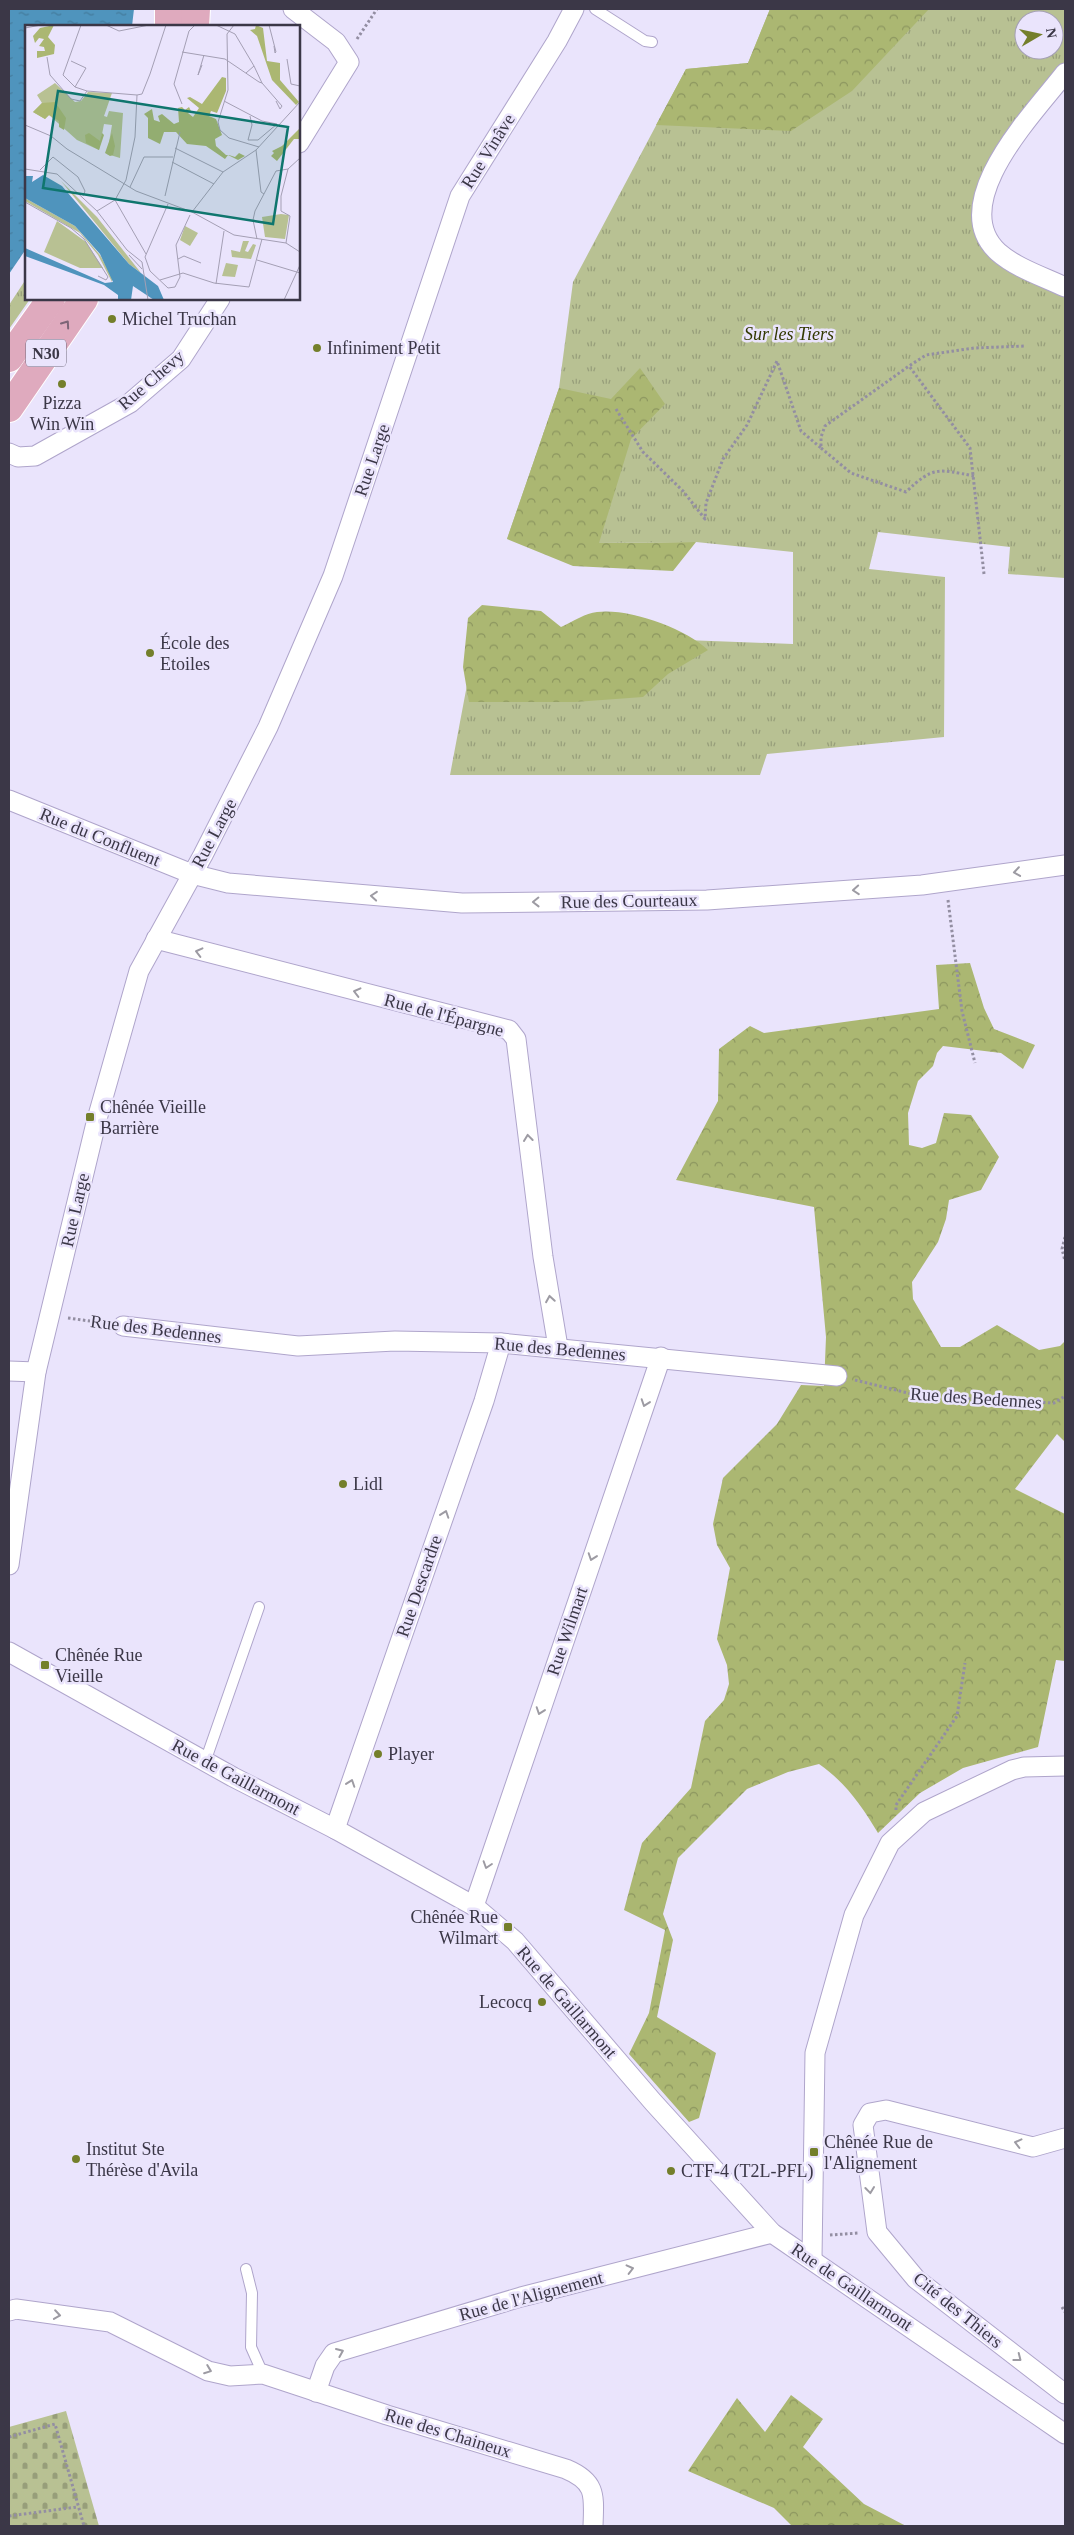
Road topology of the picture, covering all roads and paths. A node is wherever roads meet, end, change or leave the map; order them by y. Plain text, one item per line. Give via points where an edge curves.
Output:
1 (168, 9) edge
2 (196, 9) edge
3 (293, 9) edge
4 (377, 9) edge
5 (574, 9) edge
6 (595, 9) edge
7 (169, 25) edge
8 (195, 25) edge
9 (365, 29) dead end
10 (652, 42) dead end
11 (1065, 73) edge
12 (300, 141) edge
13 (1065, 287) edge
14 (50, 300) edge
15 (83, 300) edge
16 (219, 300) edge
17 (424, 302) joint
18 (1026, 346) dead end
19 (9, 358) edge
20 (909, 366) junction
21 (9, 408) edge
22 (616, 409) dead end
23 (821, 448) junction
24 (9, 453) edge
25 (974, 476) junction
26 (984, 574) dead end
27 (9, 800) edge
28 (1065, 865) edge
29 (192, 874) junction
30 (946, 882) junction
31 (156, 939) junction
32 (976, 1062) dead end
33 (1065, 1237) edge
34 (1065, 1261) edge
35 (50, 1316) junction
36 (123, 1326) joint
37 (501, 1343) junction
38 (558, 1347) junction
39 (661, 1357) junction
40 (9, 1371) edge
41 (36, 1372) junction
42 (837, 1376) joint
43 (1065, 1396) edge
44 (9, 1565) edge
45 (259, 1607) dead end
46 (9, 1652) edge
47 (965, 1663) dead end
48 (205, 1762) junction
49 (1065, 1766) edge
50 (334, 1829) junction
51 (899, 1836) junction
52 (474, 1906) junction
53 (1065, 2138) edge
54 (772, 2232) junction
55 (877, 2232) junction
56 (825, 2235) dead end
57 (812, 2258) junction
58 (246, 2269) dead end
59 (1062, 2307) dead end
60 (9, 2311) edge
61 (1065, 2312) edge
62 (262, 2374) junction
63 (316, 2392) junction
64 (1065, 2394) edge
65 (1065, 2434) edge
66 (9, 2437) edge
67 (78, 2507) junction
68 (9, 2516) edge
69 (84, 2526) edge
70 (593, 2526) edge

1 - 7 main road
2 - 8 main road
3 - 12 street via 336,42 350,62
4 - 9 path
5 - 17 street, Rue Vinâve via 460,196
6 - 10 lane via 645,41
11 - 13 street via 1001,156 984,195 981,215 985,233 998,252
14 - 19 main road, N30
21 -> 15 main road, N30
16 - 24 street, Rue Chevy via 181,359 130,403 35,456 18,458
17 - 29 street, Rue Large via 333,576 268,727
18 - 20 path via 974,348 926,355
20 - 23 path via 825,426
20 - 25 path via 970,448
22 - 23 path via 643,452 683,491 704,519 706,503 723,459 747,425 777,361 801,431
23 - 25 path via 851,473 906,492 924,475 942,470
25 - 26 path
27 - 29 street, Rue du Confluent
28 -> 30 street, Rue des Courteaux
30 -> 29 street, Rue des Courteaux via 707,900 462,903 228,884
29 - 31 street, Rue Large
30 - 32 path via 962,1011
31 - 35 street, Rue Large via 139,971 126,1010
38 -> 31 street, Rue de l'Épargne via 543,1257 516,1039 509,1030
33 - 34 path via 1062,1249
35 - 36 path, Rue des Bedennes
35 - 41 street, Rue Large
36 - 37 street, Rue des Bedennes via 298,1346 394,1341
37 - 38 street, Rue des Bedennes
50 -> 37 street, Rue Descardre via 484,1401
38 - 39 street, Rue des Bedennes
39 - 42 street, Rue des Bedennes
39 -> 52 street, Rue Wilmart
40 - 41 street
41 - 44 street
42 - 43 path, Rue des Bedennes via 920,1396 1054,1403
45 - 48 lane
46 - 48 street, Rue de Gaillarmont
47 - 51 path via 956,1716 896,1805
48 - 50 street, Rue de Gaillarmont
49 - 51 street via 1012,1770 924,1812
50 - 52 street, Rue de Gaillarmont
51 - 57 street via 890,1844 854,1915 815,2053
52 - 54 street, Rue de Gaillarmont via 515,1941 653,2102
53 -> 55 street via 1032,2147 886,2110 870,2113 862,2125
54 - 57 street, Rue de Gaillarmont
63 -> 54 street, Rue de l'Alignement via 325,2366 334,2353 521,2297
55 - 56 path
55 -> 64 street, Cité des Thiers via 916,2279
57 - 65 street, Rue de Gaillarmont
58 - 62 lane via 252,2293 251,2347
59 - 61 path
60 -> 62 street via 16,2309 110,2322 208,2371 230,2376
62 - 63 street, Rue des Chaineux
63 - 70 street, Rue des Chaineux via 582,2476 591,2488
66 - 67 path via 55,2424
67 - 68 path
67 - 69 path

